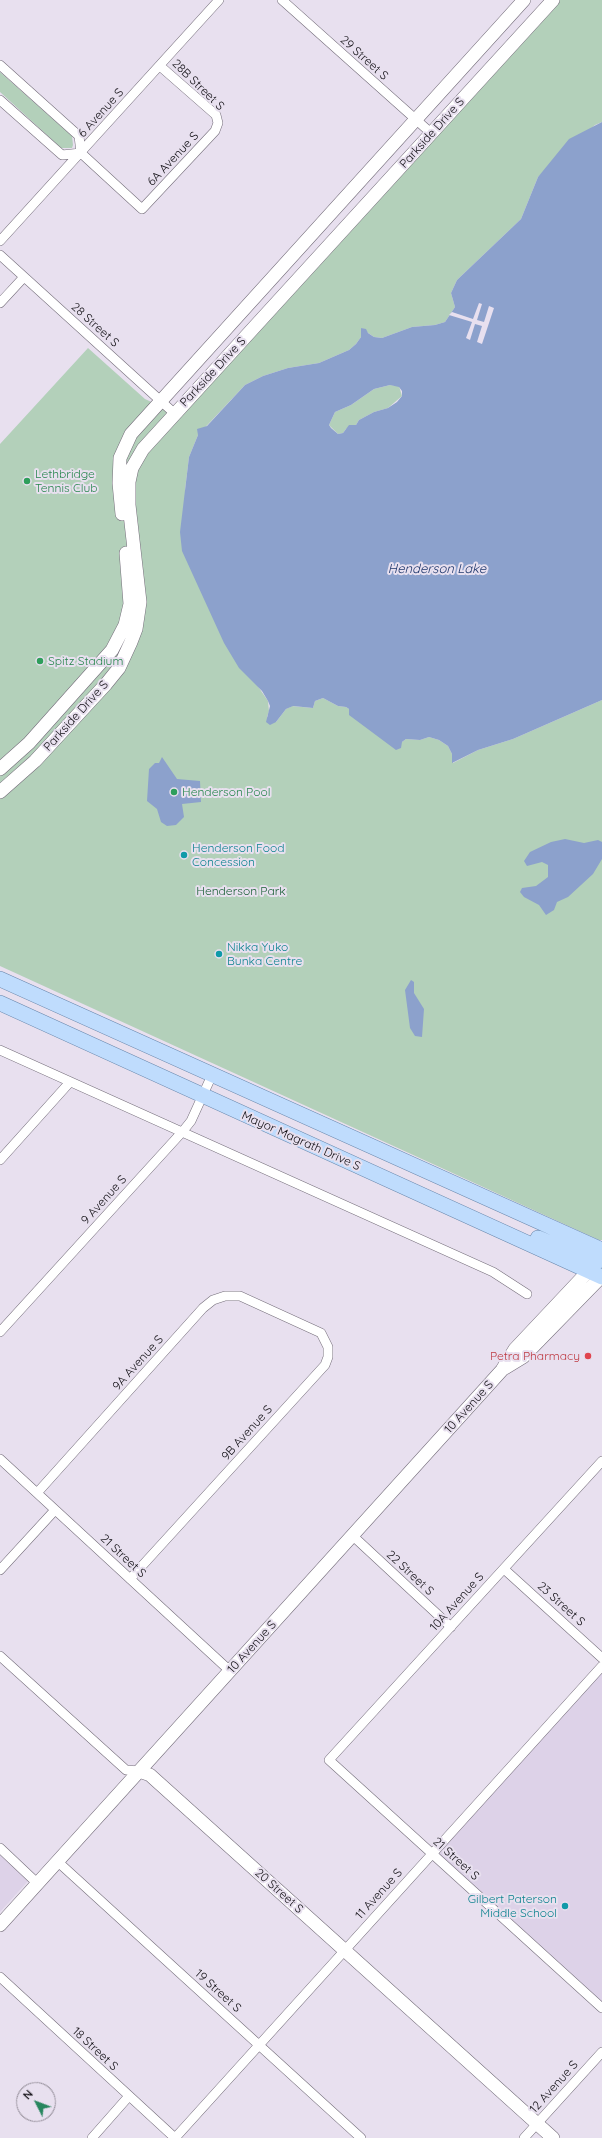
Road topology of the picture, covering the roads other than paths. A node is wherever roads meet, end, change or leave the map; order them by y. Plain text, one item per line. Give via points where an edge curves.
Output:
1 (219, 0) edge
2 (282, 0) edge
3 (524, 0) edge
4 (553, 0) edge
5 (0, 65) edge
6 (160, 66) junction
7 (0, 100) edge
8 (415, 120) junction
9 (218, 123) joint
10 (431, 134) junction
11 (81, 153) junction
12 (0, 241) edge
13 (0, 255) edge
14 (24, 277) junction
15 (0, 303) edge
16 (160, 401) junction
17 (174, 413) junction
18 (0, 769) edge
19 (0, 792) edge
20 (0, 979) edge
21 (0, 1003) edge
22 (0, 1050) edge
23 (212, 1074) junction
24 (70, 1082) junction
25 (202, 1096) junction
26 (183, 1131) junction
27 (0, 1160) edge
28 (600, 1267) edge
29 (527, 1294) dead end
30 (276, 1312) joint
31 (0, 1332) edge
32 (0, 1459) edge
33 (602, 1461) edge
34 (37, 1493) junction
35 (55, 1510) junction
36 (353, 1536) junction
37 (504, 1569) junction
38 (0, 1570) edge
39 (130, 1579) junction
40 (451, 1627) junction
41 (0, 1656) edge
42 (602, 1658) edge
43 (602, 1666) edge
44 (230, 1671) junction
45 (329, 1760) joint
46 (139, 1771) junction
47 (0, 1848) edge
48 (431, 1854) junction
49 (57, 1861) junction
50 (38, 1883) junction
51 (0, 1925) edge
52 (344, 1950) junction
53 (0, 1977) edge
54 (602, 2008) edge
55 (259, 2044) junction
56 (602, 2052) edge
57 (128, 2096) junction
58 (537, 2123) junction
59 (92, 2138) edge
60 (175, 2138) edge
61 (361, 2138) edge
62 (524, 2138) edge
63 (553, 2138) edge

1 - 6 street, 6 Avenue S
2 - 8 street, 29 Street S
3 - 8 street, Parkside Drive S
4 - 10 street, Parkside Drive S
5 - 11 street via 79,136
6 - 9 street, 28B Street S via 216,115
6 - 11 street, 6 Avenue S
7 - 11 street via 62,155
8 - 10 street, 29 Street S
8 - 16 street, Parkside Drive S
9 - 11 street, 6A Avenue S via 215,132 142,209
10 - 17 street, Parkside Drive S
11 - 12 street, 6 Avenue S
13 - 14 street, 28 Street S
14 - 15 street
14 - 16 street, 28 Street S
16 - 17 street, 28 Street S
16 - 18 street, Parkside Drive S via 130,434 120,458 119,496 130,594 125,625 102,663 29,743
17 - 19 street, Parkside Drive S via 143,449 132,468 129,482 129,505 140,602 136,629 126,654 113,675 28,769
20 - 23 main road, Mayor Magrath Drive S
21 - 25 main road, Mayor Magrath Drive S
22 - 24 street
23 - 25 street, 9 Avenue S
23 - 28 main road, Mayor Magrath Drive S
24 - 26 street
24 - 27 street
25 - 26 street, 9 Avenue S via 191,1122
25 - 28 main road, Mayor Magrath Drive S via 437,1203
26 - 29 street via 493,1272
26 - 31 street, 9 Avenue S
28 - 36 street, 10 Avenue S via 515,1349 504,1368
30 - 34 street, 9A Avenue S via 240,1296 225,1296 213,1300
30 - 39 street, 9B Avenue S via 322,1335 328,1347 325,1365
32 - 34 street, 21 Street S
33 - 37 street, 10A Avenue S
34 - 35 street, 21 Street S
35 - 38 street
35 - 39 street, 21 Street S
36 - 40 street, 22 Street S
36 - 44 street, 10 Avenue S
37 - 40 street, 10A Avenue S
37 - 42 street, 23 Street S
39 - 44 street, 21 Street S
40 - 45 street, 10A Avenue S
41 - 46 street, 20 Street S via 126,1770
43 - 48 street, 11 Avenue S
44 - 46 street, 10 Avenue S
45 - 48 street, 21 Street S
46 - 49 street, 10 Avenue S
46 - 52 street, 20 Street S via 150,1775
47 - 50 street
48 - 52 street, 11 Avenue S
48 - 54 street, 21 Street S
49 - 50 street, 10 Avenue S
49 - 55 street, 19 Street S
50 - 51 street, 10 Avenue S
52 - 55 street, 11 Avenue S
52 - 58 street, 20 Street S
53 - 57 street, 18 Street S
55 - 60 street, 11 Avenue S
55 - 61 street, 19 Street S
56 - 58 street, 12 Avenue S
57 - 59 street
57 - 60 street, 18 Street S
58 - 62 street, 12 Avenue S
58 - 63 street, 20 Street S

